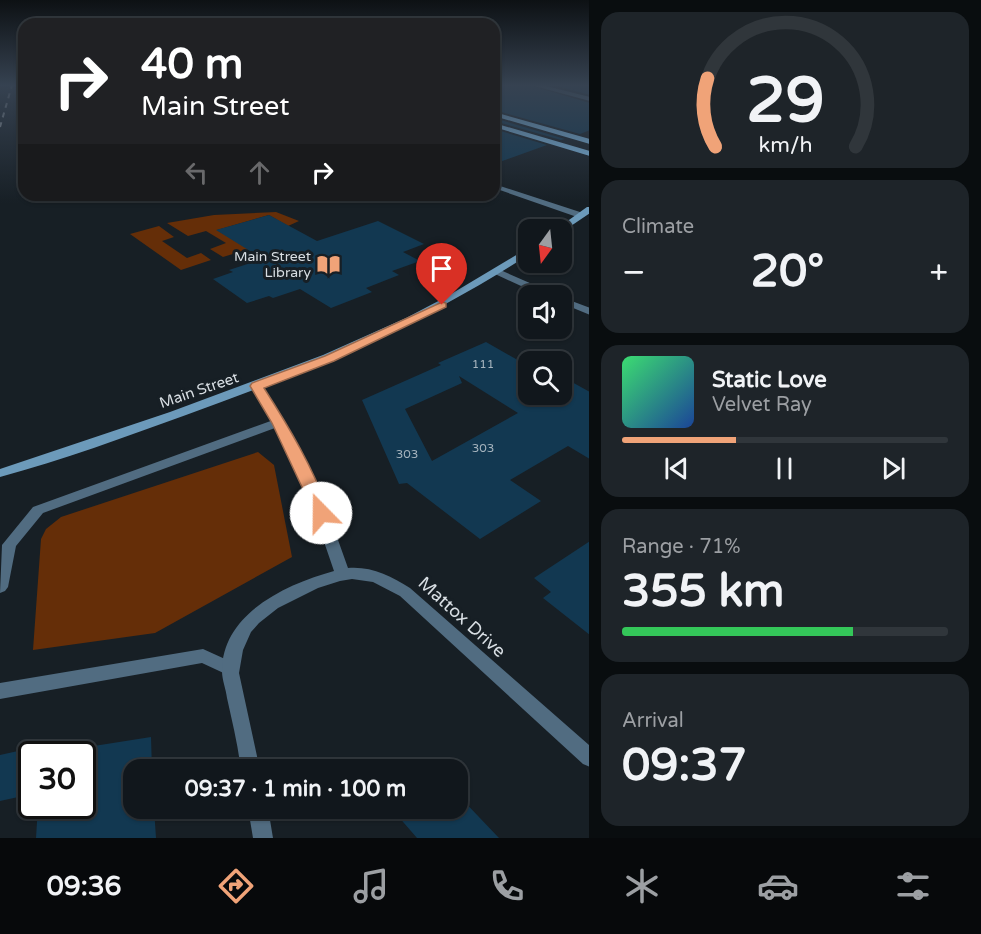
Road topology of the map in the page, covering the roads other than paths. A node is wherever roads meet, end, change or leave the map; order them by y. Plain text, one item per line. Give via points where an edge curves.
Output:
1 (529, 124) edge
2 (500, 127) edge
3 (589, 142) edge
4 (589, 154) edge
5 (500, 188) edge
6 (589, 210) edge
7 (580, 215) junction
8 (572, 221) edge
9 (518, 258) edge
10 (498, 272) junction
11 (527, 285) edge
12 (572, 305) edge
13 (589, 312) edge
14 (257, 386) junction
15 (279, 423) junction
16 (0, 473) edge
17 (342, 573) junction
18 (0, 588) edge
19 (230, 669) junction
20 (0, 691) edge
21 (589, 757) edge
22 (249, 759) edge
23 (260, 819) edge
24 (263, 838) edge

1 - 3 main road
2 - 4 main road
5 - 7 street
6 - 7 main road
7 - 8 main road
9 - 10 main road, Main Street
10 - 11 street
10 - 14 main road, Main Street via 391,331
12 - 13 street
14 - 15 street
14 - 16 main road, Main Street
15 - 17 street via 315,495
15 - 18 street via 38,510 9,545
17 - 19 street via 272,603 253,617 237,641
17 - 21 street, Mattox Drive via 368,574 393,583
19 - 20 street via 203,656
19 - 22 street
23 - 24 street

